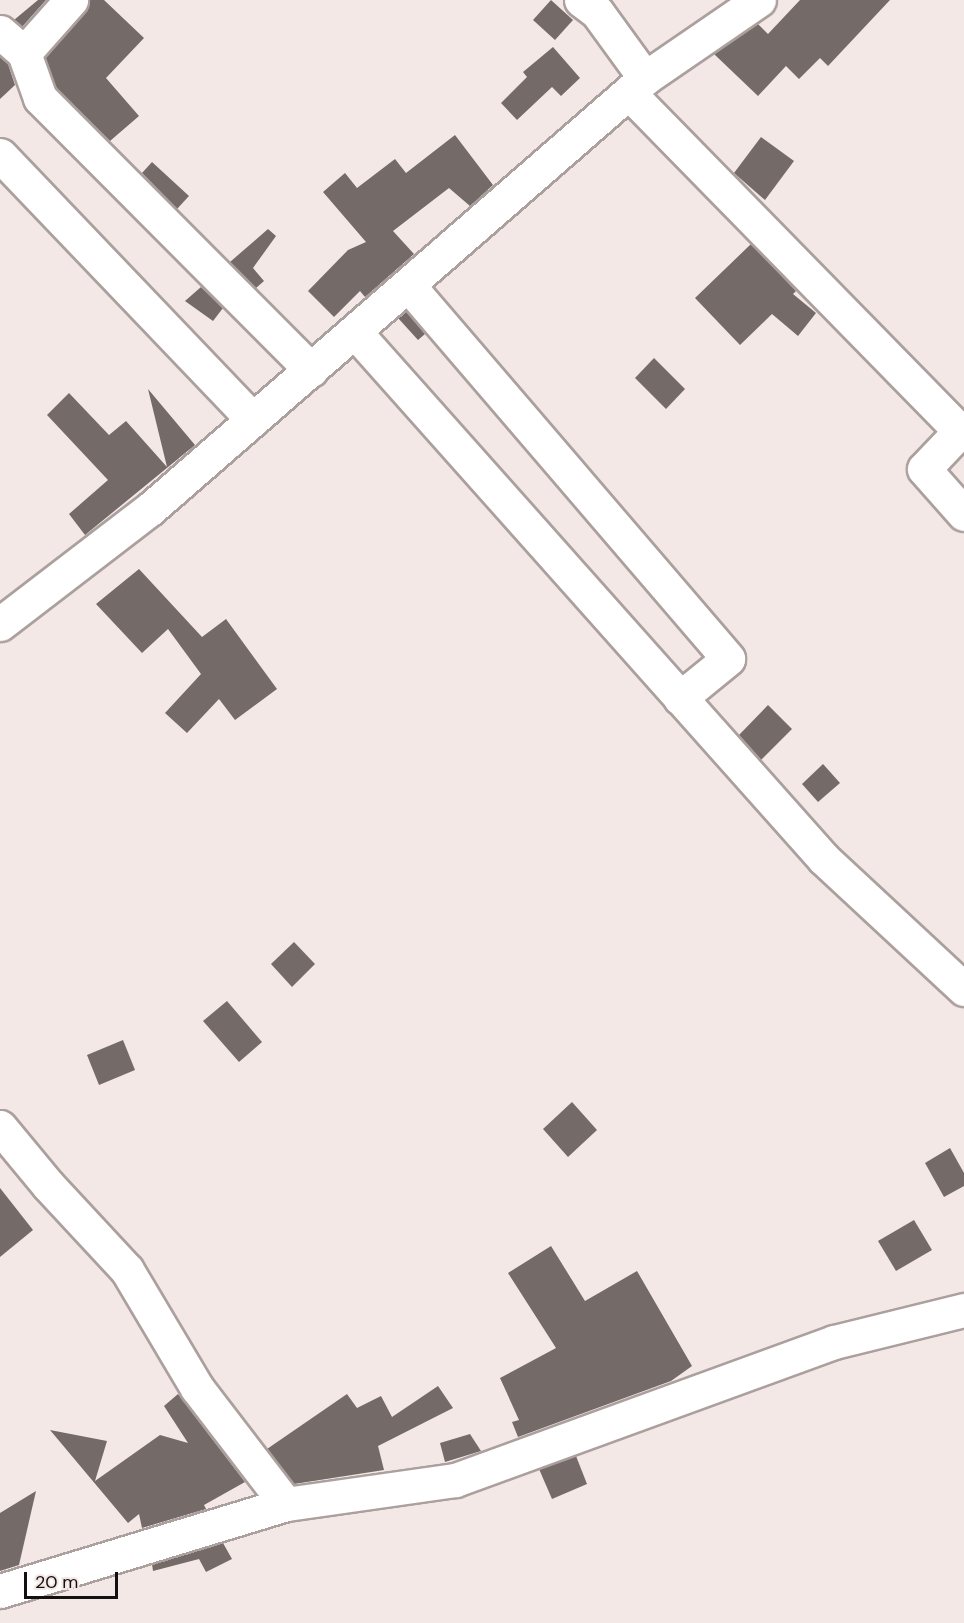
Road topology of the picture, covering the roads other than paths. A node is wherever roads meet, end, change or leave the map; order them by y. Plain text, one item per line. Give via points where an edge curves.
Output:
1 (71, 0) edge
2 (581, 0) edge
3 (759, 0) edge
4 (0, 32) edge
5 (24, 53) junction
6 (637, 85) junction
7 (0, 155) edge
8 (408, 285) junction
9 (355, 332) junction
10 (311, 370) junction
11 (252, 420) junction
12 (964, 514) edge
13 (0, 624) edge
14 (680, 698) junction
15 (964, 989) edge
16 (0, 1127) edge
17 (964, 1310) edge
18 (286, 1504) junction
19 (0, 1591) edge

1 - 5 street
2 - 6 street via 597,12
3 - 6 street
4 - 5 street
5 - 10 street via 40,98
6 - 8 street
6 - 12 street via 960,431 924,469
7 - 11 street
8 - 9 street
8 - 14 street via 728,659
9 - 10 street
9 - 14 street
10 - 11 street
11 - 13 street via 150,508
14 - 15 street via 824,860
16 - 18 street via 127,1270 197,1388
17 - 18 street via 834,1342 455,1480
18 - 19 street

